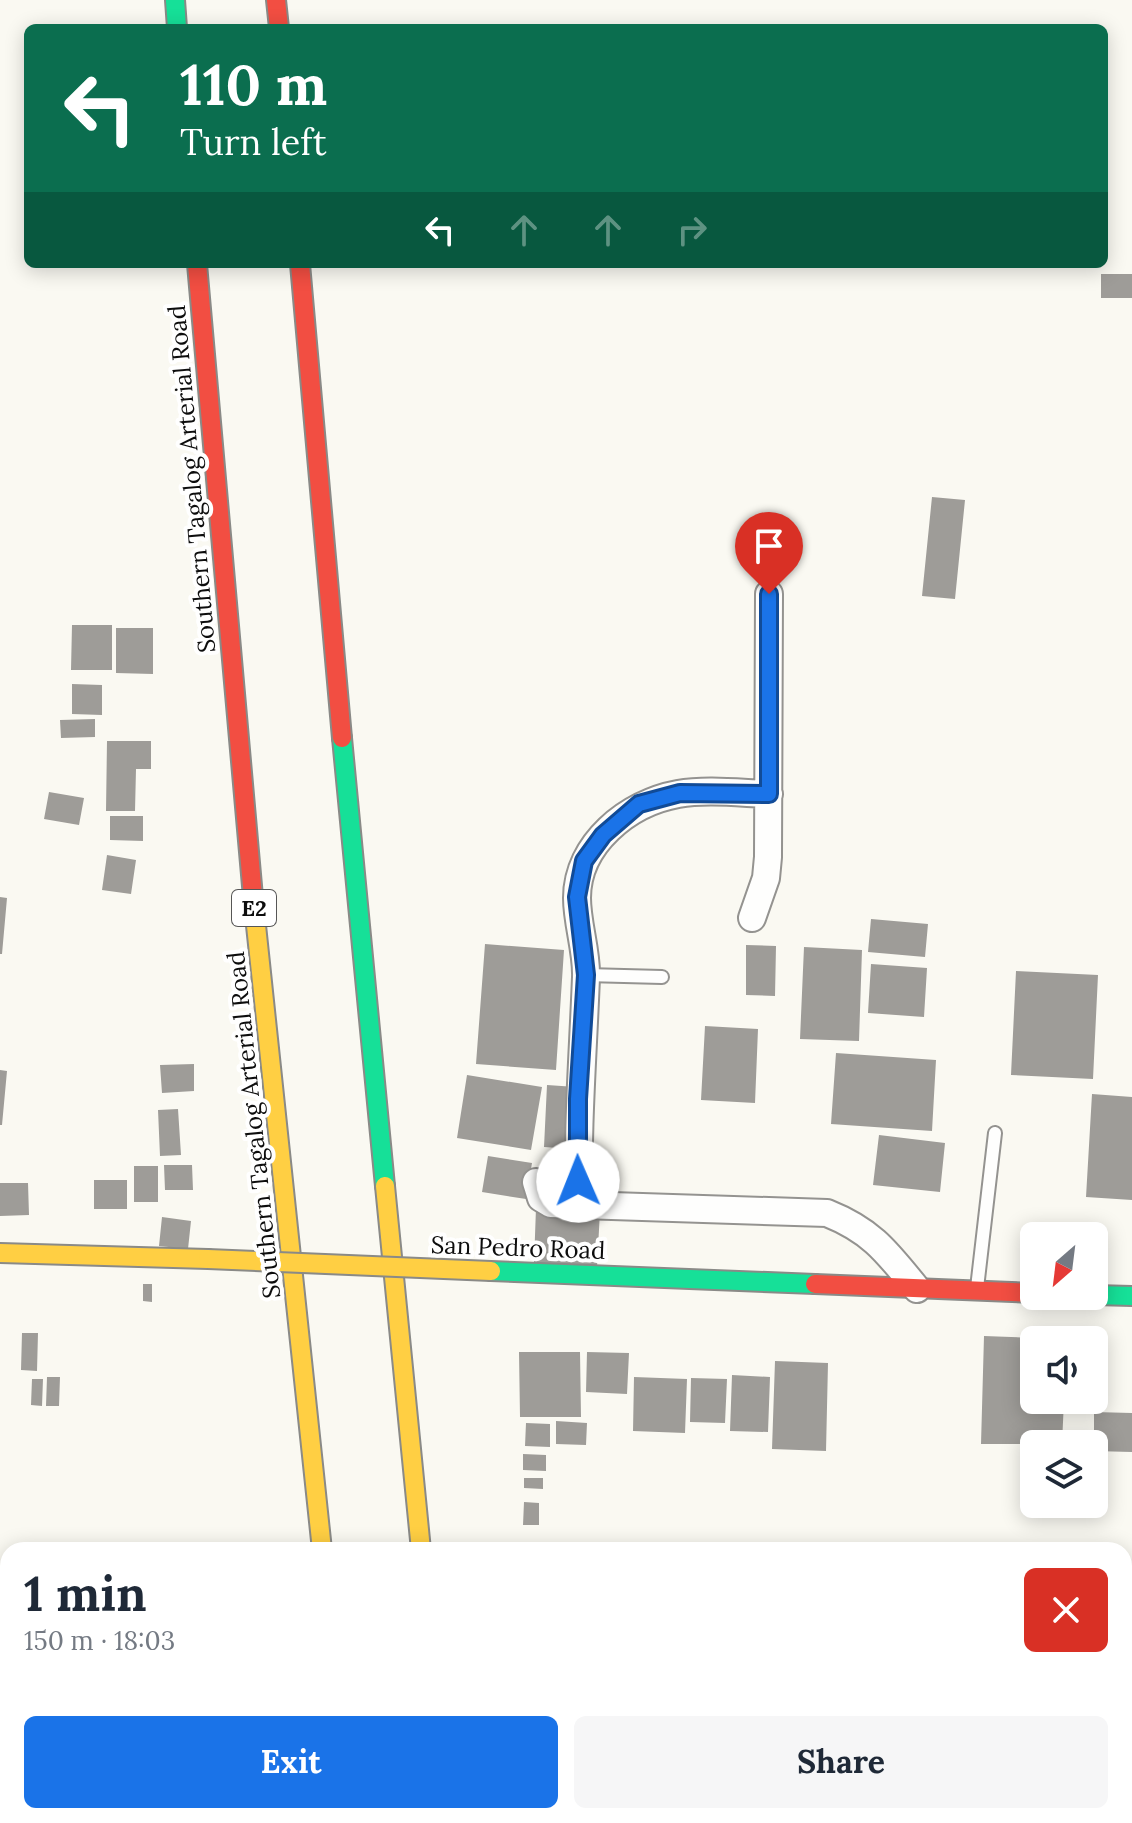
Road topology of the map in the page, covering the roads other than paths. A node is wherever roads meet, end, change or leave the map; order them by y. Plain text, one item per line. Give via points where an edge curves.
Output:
1 (175, 0) edge
2 (276, 0) edge
3 (177, 24) edge
4 (279, 24) edge
5 (197, 268) edge
6 (300, 268) edge
7 (769, 594) dead end
8 (769, 794) junction
9 (752, 918) dead end
10 (586, 975) junction
11 (662, 977) dead end
12 (995, 1133) dead end
13 (536, 1182) dead end
14 (579, 1207) junction
15 (0, 1253) edge
16 (917, 1289) junction
17 (977, 1291) junction
18 (1020, 1293) edge
19 (1108, 1295) edge
20 (1132, 1296) edge
21 (321, 1542) edge
22 (420, 1542) edge

1 - 3 main road
2 - 4 main road
5 - 21 main road, Southern Tagalog Arterial Road / E2 via 247,845
6 - 22 main road
7 - 8 street
8 - 9 street via 766,878
8 - 10 street via 680,793 639,804 603,835 584,861 577,897
10 - 11 lane
10 - 14 street via 577,1128
12 - 17 lane
13 - 14 street via 541,1198 551,1204
14 - 16 street via 827,1213 856,1224 879,1241
15 - 16 main road, San Pedro Road, bridge
16 - 17 main road, San Pedro Road
17 - 18 main road, San Pedro Road
19 - 20 main road

